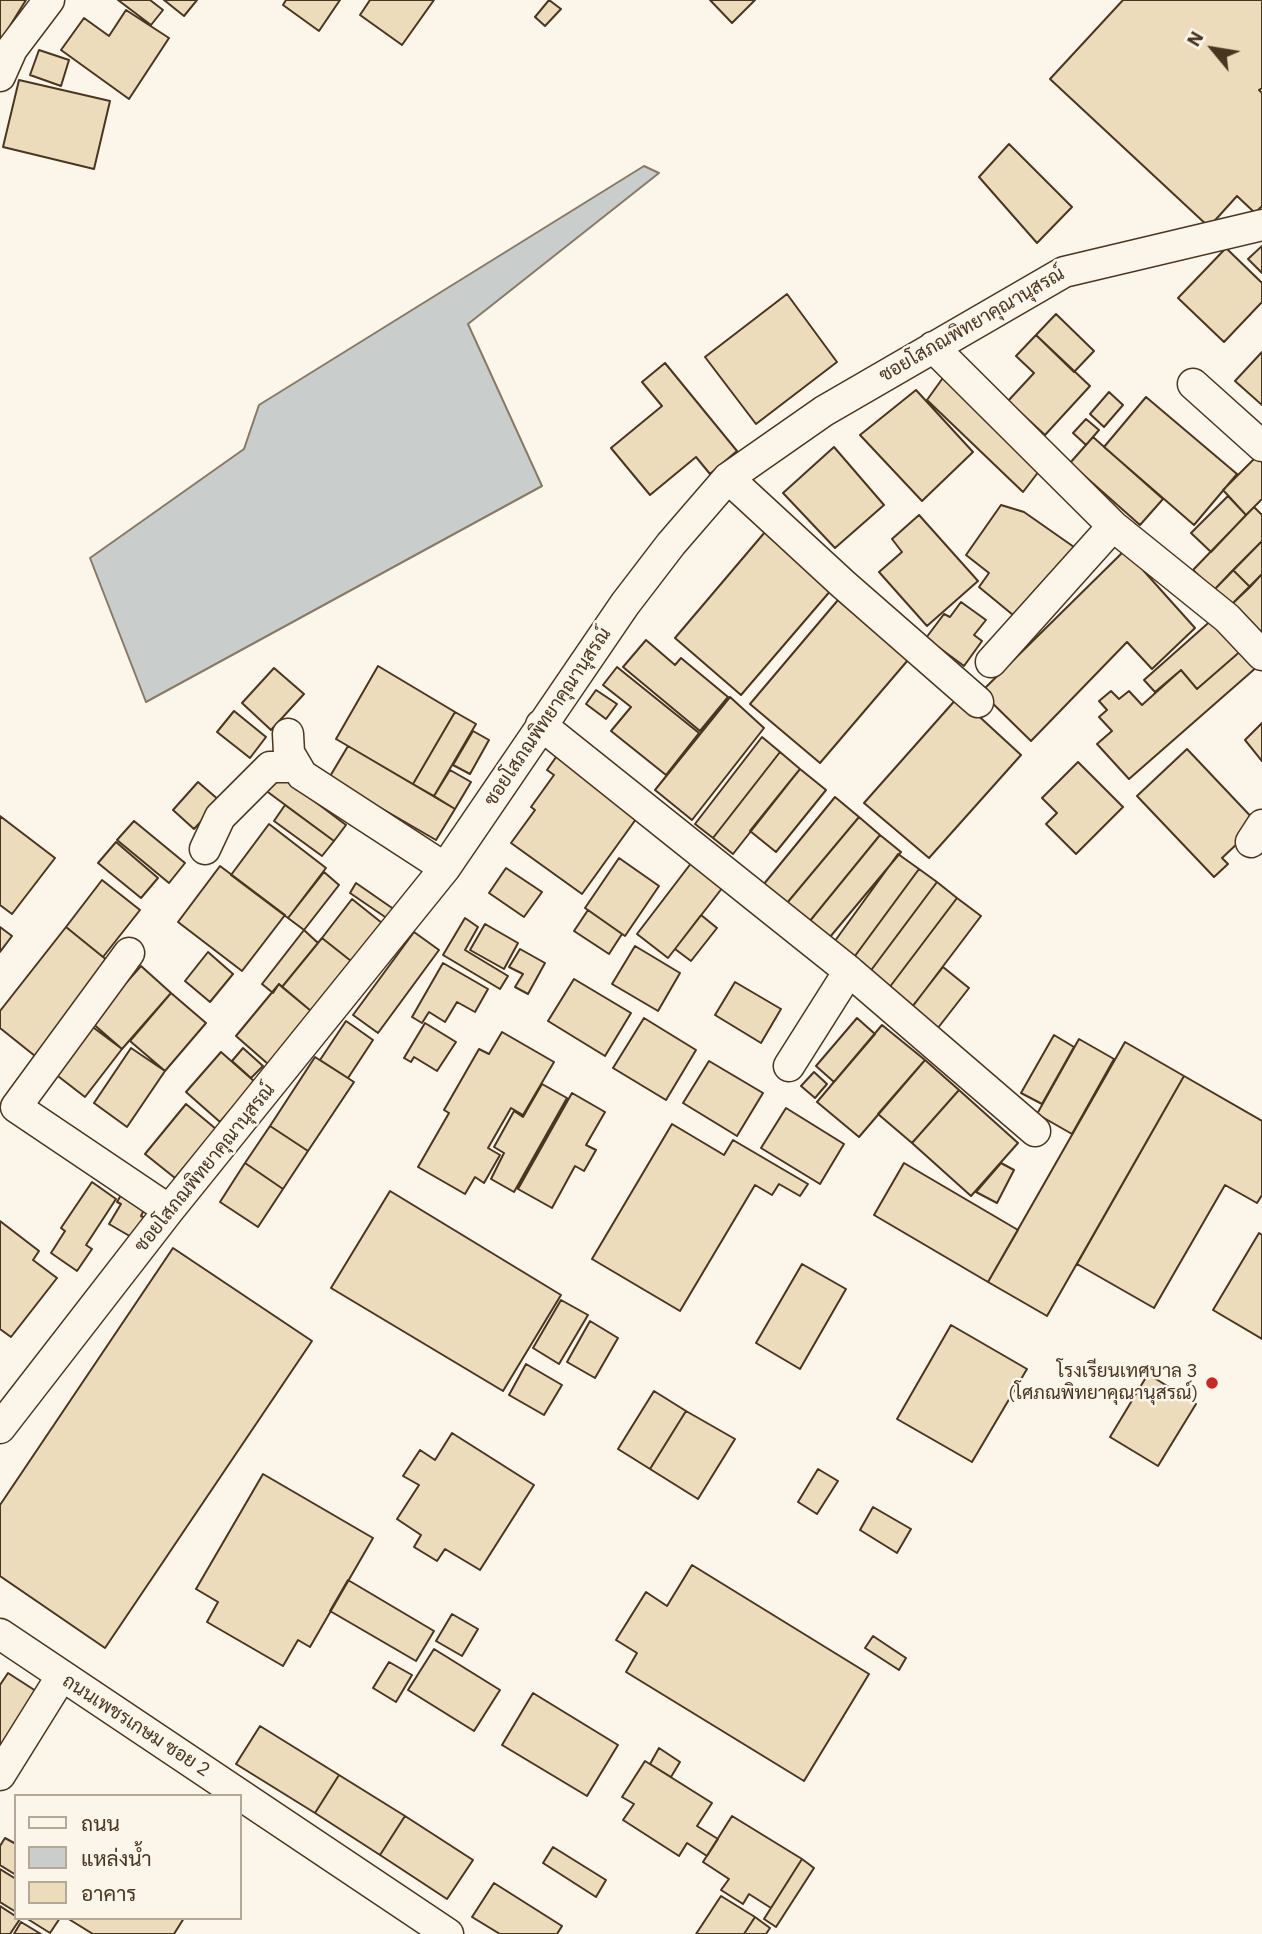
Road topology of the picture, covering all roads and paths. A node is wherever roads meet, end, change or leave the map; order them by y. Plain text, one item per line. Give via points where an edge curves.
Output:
1 (49, 0) edge
2 (0, 76) edge
3 (1262, 225) edge
4 (933, 346) junction
5 (1193, 384) dead end
6 (1262, 446) edge
7 (728, 478) junction
8 (1113, 526) junction
9 (1262, 655) edge
10 (991, 662) dead end
11 (978, 702) dead end
12 (541, 725) junction
13 (288, 734) dead end
14 (297, 767) junction
15 (205, 849) dead end
16 (445, 868) junction
17 (129, 953) dead end
18 (849, 971) junction
19 (789, 1066) dead end
20 (1035, 1131) dead end
21 (169, 1210) junction
22 (0, 1428) edge
23 (0, 1634) edge
24 (61, 1677) junction
25 (0, 1775) edge
26 (237, 1794) edge
27 (242, 1797) edge
28 (448, 1934) edge

1 - 2 street via 12,49
3 - 4 street, ซอยโสภณพิทยาคุณานุสรณ์ via 1073,268
4 - 7 street, ซอยโสภณพิทยาคุณานุสรณ์ via 791,432
4 - 8 street
5 - 6 street
7 - 11 street
7 - 12 street, ซอยโสภณพิทยาคุณานุสรณ์ via 625,604
8 - 9 street via 1227,618
8 - 10 street
12 - 16 street, ซอยโสภณพิทยาคุณานุสรณ์
12 - 18 street
13 - 14 street via 289,753
14 - 15 street via 270,767 220,817
14 - 16 street
16 - 21 street, ซอยโสภณพิทยาคุณานุสรณ์
17 - 21 street via 16,1107
18 - 19 street
18 - 20 street
21 - 22 street, ซอยโสภณพิทยาคุณานุสรณ์
23 - 24 street, ถนนเพชรเกษม ซอย 2
24 - 25 street
24 - 26 street, ถนนเพชรเกษม ซอย 2
27 - 28 street, ถนนเพชรเกษม ซอย 2

